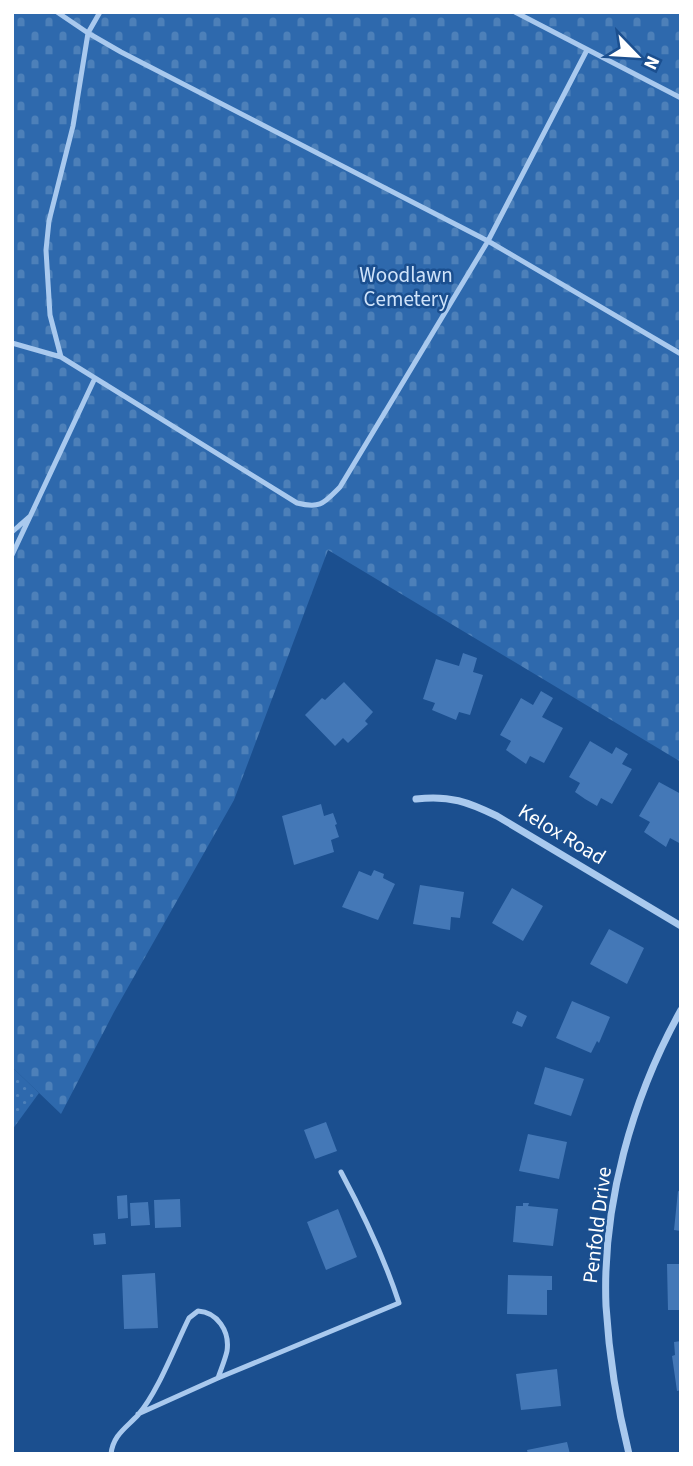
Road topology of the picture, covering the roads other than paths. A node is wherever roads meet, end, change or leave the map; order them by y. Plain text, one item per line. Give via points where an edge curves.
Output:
1 (57, 12) edge
2 (100, 12) edge
3 (515, 12) edge
4 (88, 33) junction
5 (587, 50) junction
6 (681, 98) edge
7 (488, 241) junction
8 (12, 343) edge
9 (681, 354) edge
10 (61, 357) junction
11 (95, 378) junction
12 (31, 515) junction
13 (12, 533) edge
14 (12, 555) edge
15 (416, 799) dead end
16 (681, 926) edge
17 (681, 1010) edge
18 (341, 1172) dead end
19 (218, 1378) junction
20 (138, 1414) junction
21 (111, 1454) edge
22 (629, 1454) edge

1 - 4 lane
2 - 4 lane
3 - 5 lane
4 - 7 lane
4 - 10 lane via 46,250 50,315
5 - 6 lane
5 - 7 lane
7 - 9 lane
7 - 11 lane via 340,486 314,507 297,503
8 - 10 lane
10 - 11 lane
11 - 12 lane
12 - 13 lane
12 - 14 lane
15 - 16 street, Kelox Road via 457,799 475,806
17 - 22 street, Penfold Drive via 651,1070 630,1131 615,1191 608,1247 606,1306
18 - 19 lane via 387,1265 399,1303
19 - 20 lane
19 - 20 lane via 227,1349 225,1335 219,1319 208,1311 198,1311 189,1318
20 - 21 lane via 118,1433

